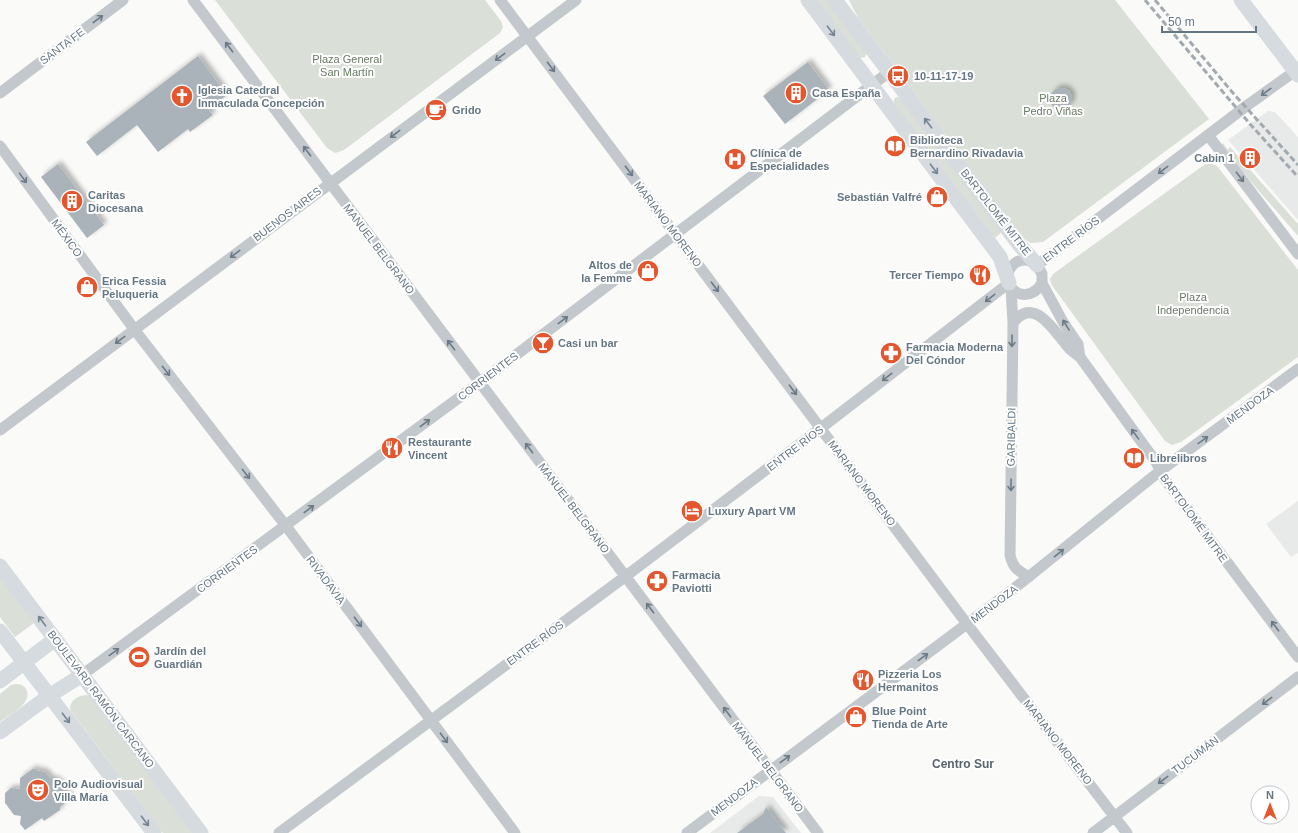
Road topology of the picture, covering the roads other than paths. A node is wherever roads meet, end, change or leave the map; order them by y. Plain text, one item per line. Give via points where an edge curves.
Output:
1 (123, 0) edge
2 (193, 0) edge
3 (500, 0) edge
4 (576, 0) edge
5 (808, 0) edge
6 (835, 0) edge
7 (839, 0) edge
8 (1241, 0) edge
9 (846, 15) junction
10 (527, 36) junction
11 (889, 72) junction
12 (1297, 72) edge
13 (871, 85) junction
14 (0, 93) edge
15 (1208, 135) junction
16 (0, 146) edge
17 (330, 182) junction
18 (676, 234) junction
19 (1298, 254) edge
20 (1037, 265) junction
21 (1042, 283) junction
22 (1010, 286) junction
23 (1013, 323) junction
24 (134, 329) junction
25 (1080, 357) junction
26 (1298, 369) edge
27 (479, 383) junction
28 (822, 428) junction
29 (0, 430) edge
30 (1160, 471) junction
31 (286, 526) junction
32 (0, 566) edge
33 (626, 576) junction
34 (1029, 577) junction
35 (967, 624) junction
36 (0, 631) edge
37 (55, 639) junction
38 (1298, 657) edge
39 (24, 663) junction
40 (82, 675) junction
41 (1298, 678) edge
42 (0, 681) edge
43 (48, 696) junction
44 (431, 720) junction
45 (0, 732) edge
46 (770, 770) junction
47 (1115, 816) junction
48 (154, 833) edge
49 (201, 833) edge
50 (278, 833) edge
51 (515, 833) edge
52 (687, 833) edge
53 (818, 833) edge
54 (1093, 833) edge
55 (1127, 833) edge

14 -> 1 street, SANTA FE
17 -> 2 street, MANUEL BELGRANO
3 - 10 street, MARIANO MORENO
4 - 10 street, BUENOS AIRES
5 -> 13 main road, BARTOLOMÉ MITRE
6 - 9 main road, BARTOLOMÉ MITRE
7 - 9 street
8 - 12 main road
9 - 11 main road, BARTOLOMÉ MITRE
10 -> 17 street, BUENOS AIRES
10 -> 18 street, MARIANO MORENO
11 - 13 street, CORRIENTES
20 -> 11 main road, BARTOLOMÉ MITRE
12 -> 15 street, ENTRE RÍOS
13 - 18 street, CORRIENTES
13 -> 22 main road, BARTOLOMÉ MITRE via 1000,257
15 -> 19 street
15 -> 20 street, ENTRE RÍOS
16 -> 24 street, MÉXICO
17 -> 24 street, BUENOS AIRES
27 -> 17 street, MANUEL BELGRANO
27 -> 18 street, CORRIENTES
18 -> 28 street, MARIANO MORENO
20 - 21 street, BARTOLOMÉ MITRE via 1042,274
20 - 22 street, ENTRE RÍOS via 1029,260 1015,263 1008,274
21 - 22 street via 1036,291 1026,295 1020,294
25 -> 21 street, BARTOLOMÉ MITRE via 1078,344
22 - 23 street, GARIBALDI
22 -> 28 street, ENTRE RÍOS
23 - 25 street, BARTOLOMÉ MITRE via 1023,313 1039,315
23 -> 34 street, GARIBALDI via 1010,555 1017,570
24 -> 29 street, BUENOS AIRES
24 -> 31 street, RIVADAVIA
30 -> 25 street, BARTOLOMÉ MITRE
30 -> 26 street, MENDOZA
31 -> 27 street, CORRIENTES
33 -> 27 street, MANUEL BELGRANO
28 - 33 street, ENTRE RÍOS
28 - 35 street, MARIANO MORENO
34 -> 30 street, MENDOZA
38 -> 30 street, BARTOLOMÉ MITRE
40 -> 31 street, CORRIENTES
31 -> 44 street, RIVADAVIA
37 -> 32 main road, BOULEVARD RAMÓN CARCANO
33 - 44 street, ENTRE RÍOS
46 -> 33 street, MANUEL BELGRANO
34 - 35 street, MENDOZA
46 -> 35 street, MENDOZA
35 - 47 street, MARIANO MORENO
36 - 39 main road
37 - 39 main road
37 - 40 main road, BOULEVARD RAMÓN CARCANO
39 - 42 main road
39 - 43 main road
40 - 43 main road
40 - 49 main road, BOULEVARD RAMÓN CARCANO
41 -> 47 street, TUCUMÁN
43 - 45 main road
43 -> 48 main road
44 - 50 street, ENTRE RÍOS
44 -> 51 street, RIVADAVIA
46 - 52 street, MENDOZA
46 - 53 street, MANUEL BELGRANO
47 - 54 street, TUCUMÁN
47 - 55 street, MARIANO MORENO

